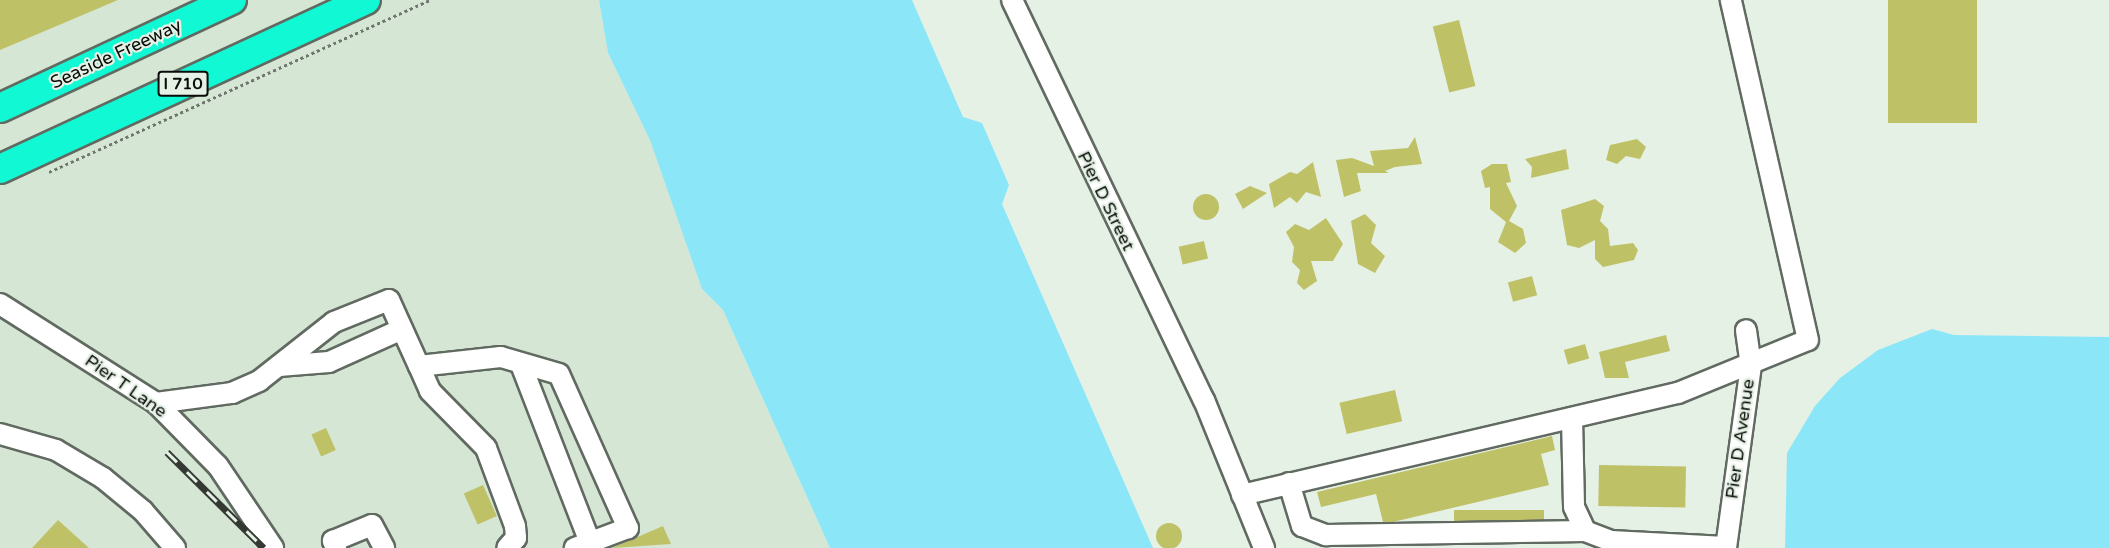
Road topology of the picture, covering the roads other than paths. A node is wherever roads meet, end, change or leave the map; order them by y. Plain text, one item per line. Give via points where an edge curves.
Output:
1 (232, 0) edge
2 (366, 0) edge
3 (1012, 0) edge
4 (1731, 0) edge
5 (0, 108) edge
6 (0, 169) edge
7 (0, 304) edge
8 (402, 329) junction
9 (1746, 330) dead end
10 (279, 366) junction
11 (419, 366) junction
12 (1751, 366) junction
13 (522, 367) junction
14 (156, 403) junction
15 (1572, 418) junction
16 (0, 434) edge
17 (1289, 483) junction
18 (1242, 495) junction
19 (1585, 531) junction
20 (583, 545) edge
21 (504, 547) edge
22 (175, 548) edge
23 (273, 548) edge
24 (336, 548) edge
25 (384, 548) edge
26 (1264, 548) edge
27 (1726, 548) edge

1 - 5 highway, Seaside Freeway
2 - 6 highway, I 710
3 - 18 street, Pier D Street via 1204,400
4 - 12 street via 1808,340
7 - 14 street, Pier T Lane
8 - 10 street via 329,362
8 - 10 street via 389,300 334,322
8 - 11 street
9 - 12 street, Pier D Avenue
10 - 14 street via 232,393
11 - 13 street via 501,357
11 - 21 street via 430,391 486,448 515,526 516,538
12 - 15 street via 1678,393
12 - 27 street, Pier D Avenue
13 - 20 street
13 - 20 street via 559,374 628,528
14 - 23 street, Pier T Lane via 218,466
15 - 17 street
15 - 19 street via 1574,507
16 - 22 street via 56,450 103,478 143,511
17 - 18 street
17 - 19 street via 1302,526 1326,535
18 - 26 street, Pier D Street
19 - 27 street via 1611,541
24 - 25 street via 333,541 372,525

